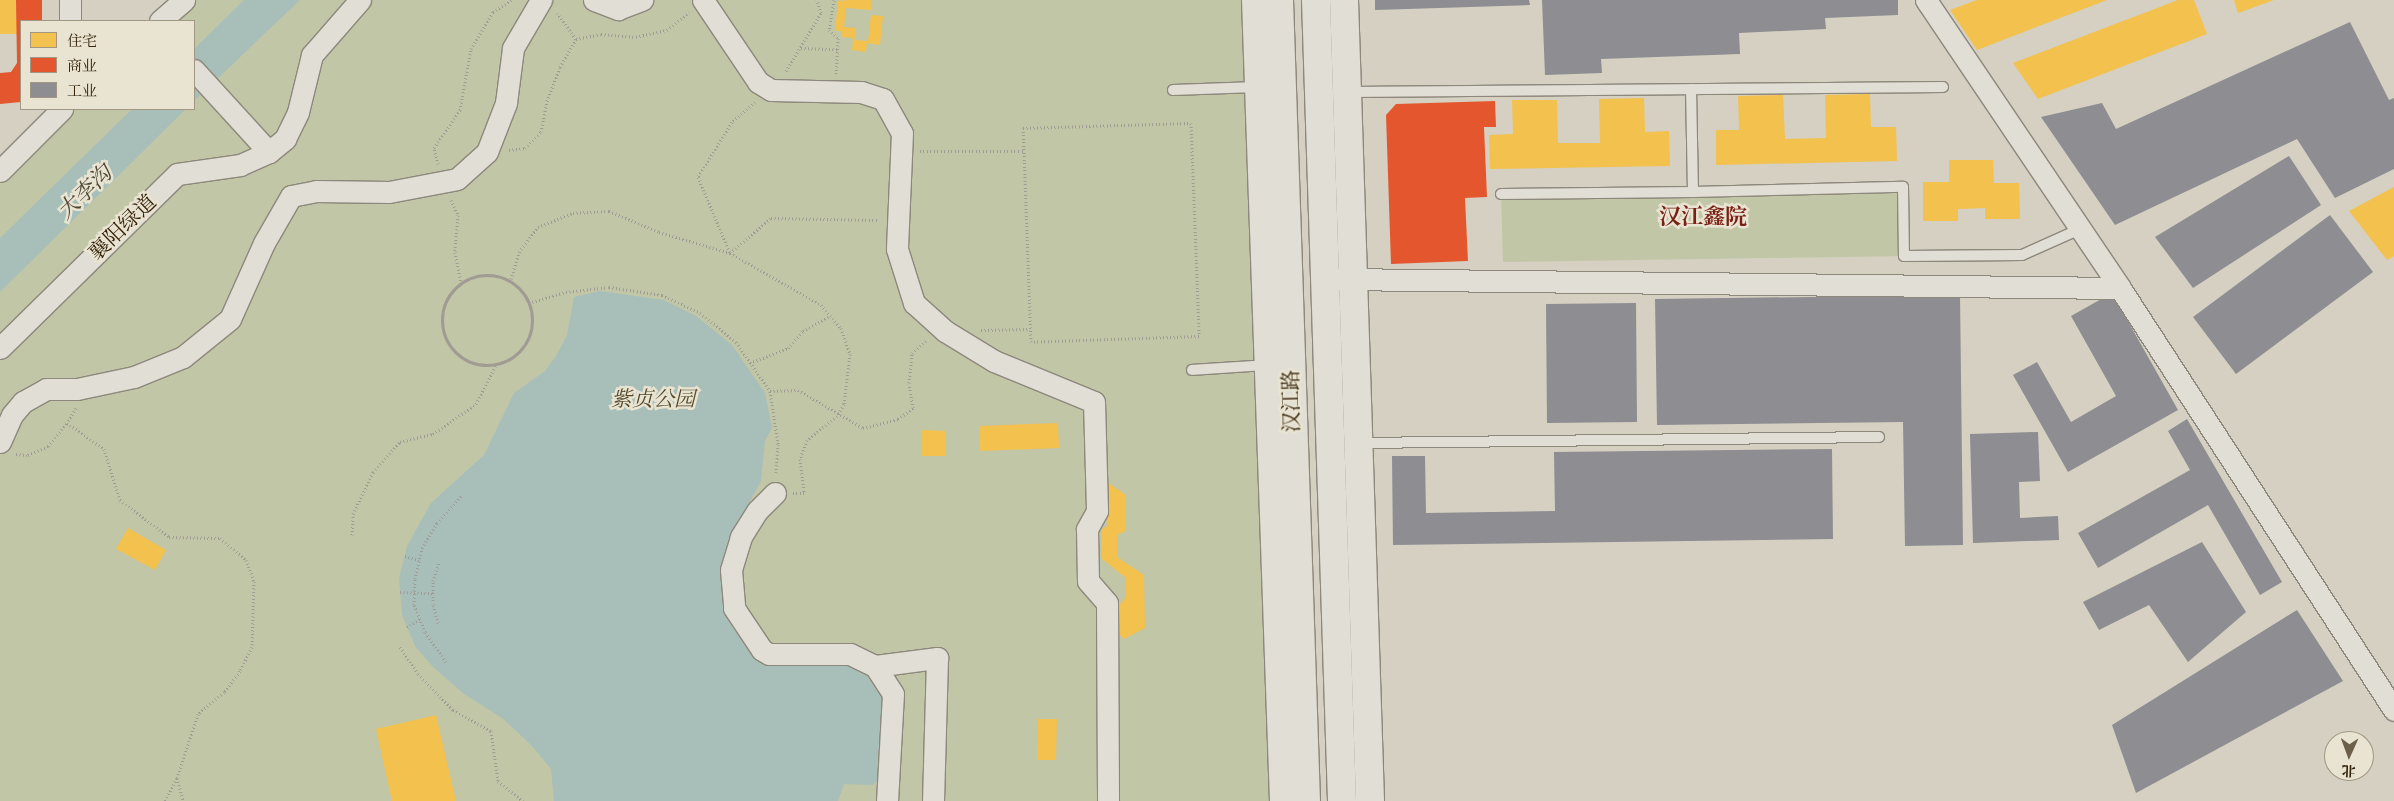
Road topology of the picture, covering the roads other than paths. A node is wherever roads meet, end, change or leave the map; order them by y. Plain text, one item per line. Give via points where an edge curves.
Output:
1 (70, 0) edge
2 (184, 0) edge
3 (360, 0) edge
4 (594, 0) edge
5 (642, 0) edge
6 (1256, 0) edge
7 (1279, 0) edge
8 (1316, 0) edge
9 (1344, 0) edge
10 (1926, 0) edge
11 (546, 3) edge
12 (699, 4) edge
13 (70, 20) edge
14 (161, 20) edge
15 (195, 71) edge
16 (1271, 87) junction
17 (1943, 87) dead end
18 (1691, 89) junction
19 (1173, 90) dead end
20 (1347, 92) junction
21 (61, 110) edge
22 (269, 152) junction
23 (0, 171) edge
24 (1693, 192) junction
25 (1501, 194) dead end
26 (2080, 229) junction
27 (1324, 279) junction
28 (1353, 279) junction
29 (2120, 288) junction
30 (0, 348) edge
31 (1280, 364) junction
32 (1192, 370) dead end
33 (1879, 437) dead end
34 (1358, 443) junction
35 (5, 448) edge
36 (775, 493) road end
37 (875, 666) junction
38 (2394, 710) edge
39 (887, 801) edge
40 (933, 801) edge
41 (1108, 801) edge
42 (1284, 801) edge
43 (1306, 801) edge
44 (1342, 801) edge
45 (1370, 801) edge

1 - 13 street
2 - 14 street
3 - 22 street, 襄阳绿道 via 312,55 298,112 285,139
4 - 5 street via 618,9
6 - 16 main road
7 - 16 main road, 汉江路
8 - 27 main road, 汉江路
9 - 20 main road
10 - 26 street
11 - 35 street via 513,48 506,103 487,152 457,179 390,192 316,191 291,196 264,243 230,319 183,357 134,376 76,390 46,389 23,402 12,415
12 - 41 street via 758,82 770,90 861,92 883,99 902,133 897,249 914,303 945,331 994,361 1094,402 1097,511 1087,529 1088,581 1107,603
15 - 22 street
16 - 19 lane
16 - 31 main road, 汉江路
17 - 18 lane
18 - 20 lane
18 - 24 lane
20 - 28 main road
21 - 23 street
22 - 30 street, 襄阳绿道 via 240,165 177,174
24 - 25 lane
24 - 26 lane via 1903,187 1904,256 2022,255
26 - 29 street
27 - 28 street
27 - 44 main road, 汉江路
28 - 29 street
28 - 34 main road
29 - 38 street
31 - 32 lane
31 - 42 main road
31 - 43 main road, 汉江路
33 - 34 lane
34 - 45 main road
36 - 37 street via 757,510 741,537 731,570 734,608 762,650 769,654 850,654
37 - 39 street via 893,694
37 - 40 street via 937,658

